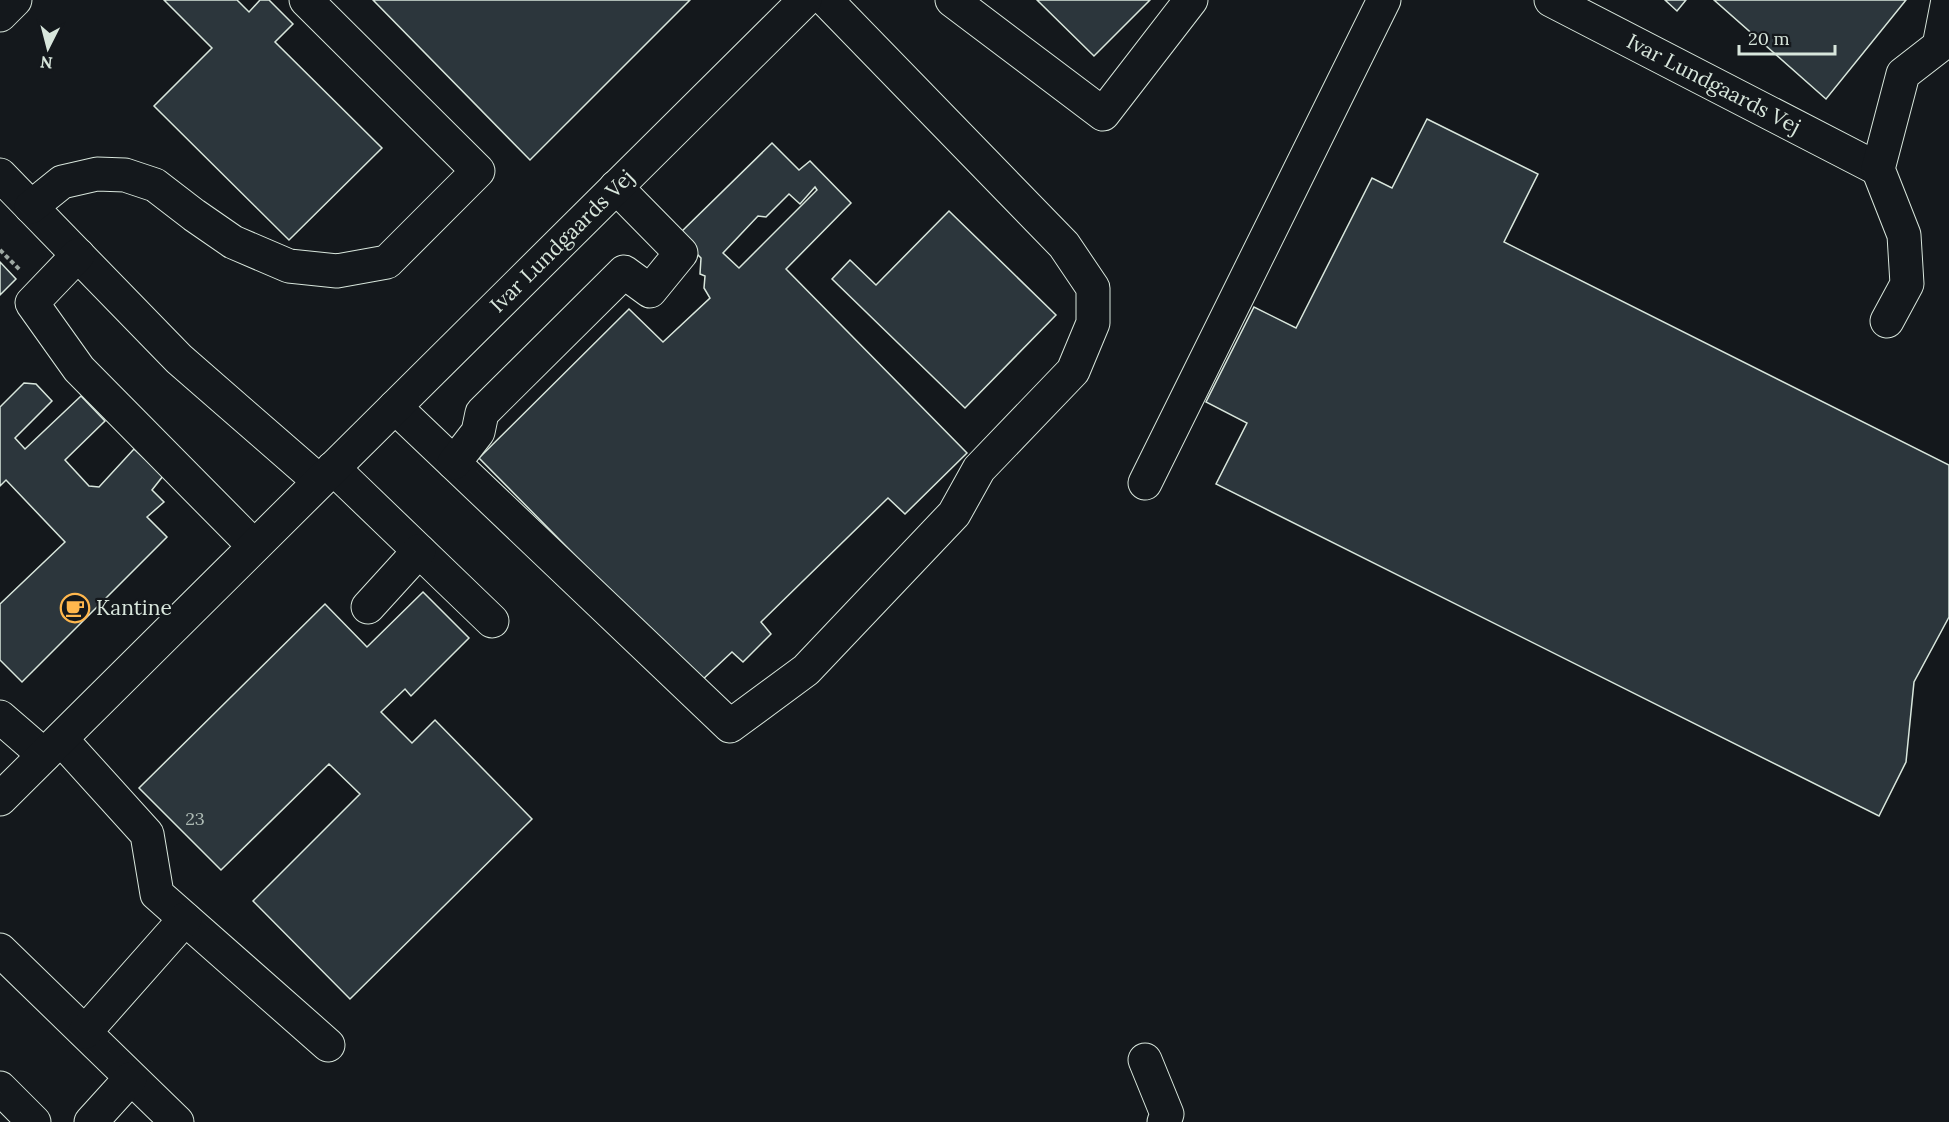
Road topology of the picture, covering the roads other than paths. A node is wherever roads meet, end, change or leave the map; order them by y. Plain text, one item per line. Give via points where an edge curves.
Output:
1 (15, 0) edge
2 (306, 0) edge
3 (805, 0) edge
4 (826, 0) edge
5 (952, 0) edge
6 (1191, 0) edge
7 (1383, 0) edge
8 (1551, 0) edge
9 (1948, 0) edge
10 (0, 15) edge
11 (1878, 169) junction
12 (0, 175) edge
13 (616, 187) junction
14 (32, 207) junction
15 (78, 255) junction
16 (1887, 321) dead end
17 (395, 406) junction
18 (454, 463) junction
19 (326, 474) junction
20 (1145, 483) dead end
21 (254, 546) junction
22 (419, 551) junction
23 (368, 607) dead end
24 (492, 621) dead end
25 (0, 717) edge
26 (52, 747) junction
27 (0, 799) edge
28 (185, 919) junction
29 (0, 950) edge
30 (85, 1032) junction
31 (328, 1045) dead end
32 (1145, 1060) dead end
33 (130, 1079) junction
34 (0, 1088) edge
35 (34, 1122) edge
36 (91, 1122) edge
37 (177, 1122) edge
38 (1164, 1122) edge

1 - 10 street
2 - 14 street via 478,171 387,262 337,271 289,266 233,242 155,185 125,175 97,174 62,182
3 - 13 street, Ivar Lundgaards Vej
4 - 18 street via 1064,245 1093,288 1093,323 1073,371 979,469 954,514 806,670 730,726
5 - 6 street via 1103,114
7 - 20 street
8 - 11 street, Ivar Lundgaards Vej
9 - 11 street via 1939,46 1903,74
11 - 16 street via 1904,235 1907,284
12 - 14 street
13 - 17 street, Ivar Lundgaards Vej
13 - 18 street via 681,253 650,291 624,272 482,413 478,432
14 - 15 street
15 - 19 street via 179,359
15 - 21 street via 32,303 79,369
17 - 18 street
17 - 19 street, Ivar Lundgaards Vej
19 - 21 street, Ivar Lundgaards Vej
19 - 22 street
21 - 26 street, Ivar Lundgaards Vej
22 - 23 street
22 - 24 street
25 - 26 street
26 - 27 street, Ivar Lundgaards Vej
26 - 28 street via 147,834 157,894
28 - 30 street
28 - 31 street
29 - 30 street
30 - 33 street
32 - 38 street via 1167,1114
33 - 36 street
33 - 37 street
34 - 35 street

